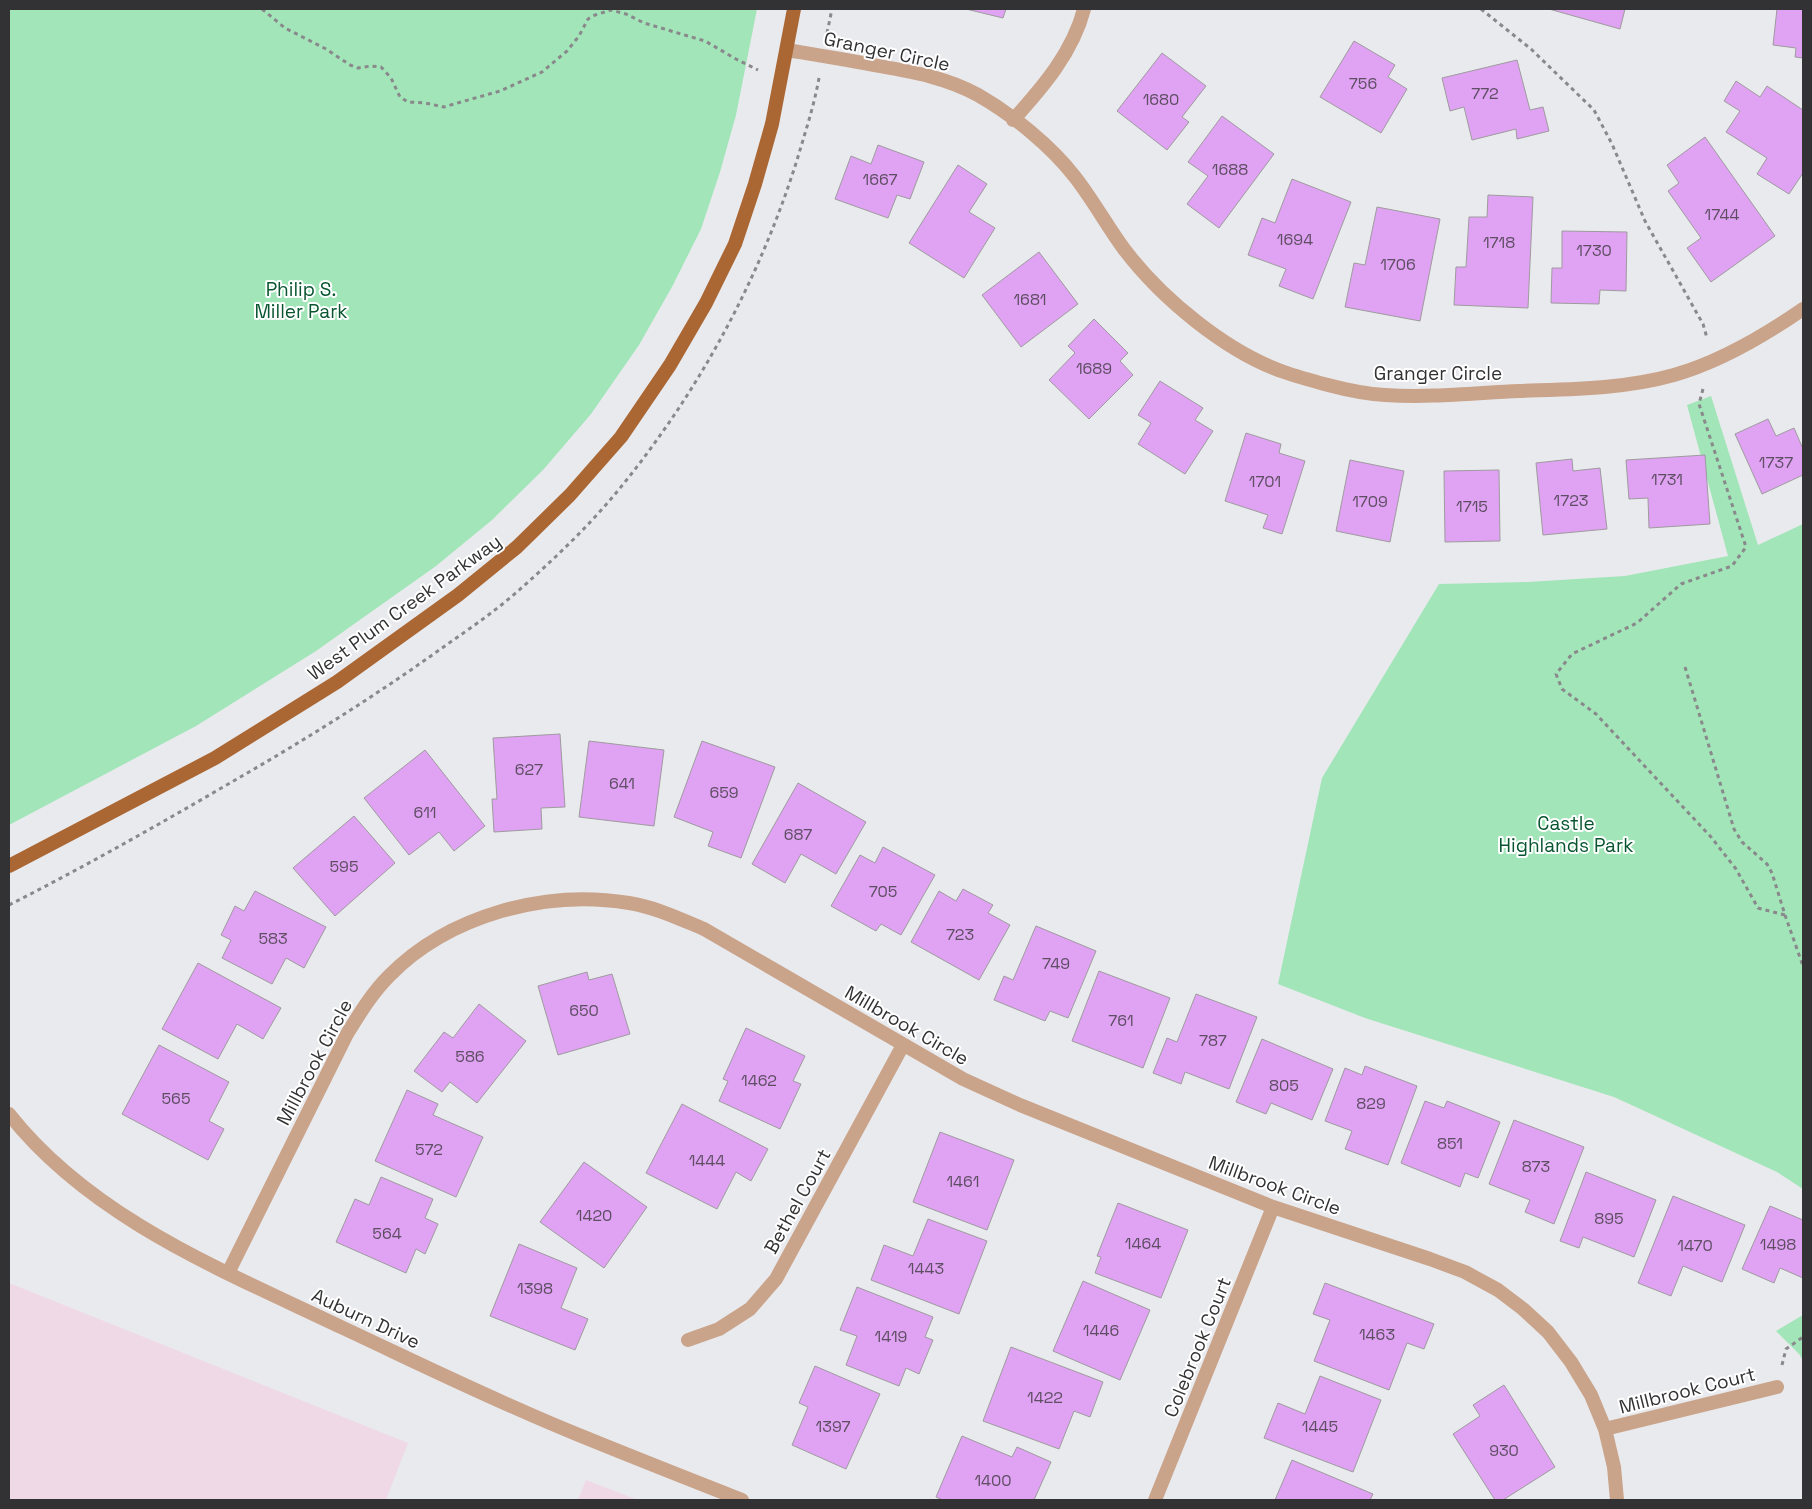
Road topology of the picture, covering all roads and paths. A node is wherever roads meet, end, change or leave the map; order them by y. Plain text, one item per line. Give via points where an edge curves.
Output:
1 (262, 9) edge
2 (794, 9) edge
3 (1084, 9) edge
4 (1481, 9) edge
5 (787, 50) junction
6 (1014, 120) junction
7 (1803, 309) edge
8 (1712, 361) junction
9 (1685, 667) dead end
10 (9, 866) edge
11 (1785, 915) junction
12 (1803, 966) edge
13 (903, 1045) junction
14 (9, 1114) edge
15 (1273, 1207) junction
16 (228, 1273) junction
17 (1803, 1337) edge
18 (688, 1340) dead end
19 (1777, 1388) joint
20 (1605, 1429) junction
21 (742, 1500) edge
22 (1155, 1500) edge
23 (1617, 1500) edge

1 - 5 path via 285,28 350,65 381,67 391,78 400,97 408,102 444,107 500,92 542,72 567,51 588,20 595,14 611,10 705,41 758,70
2 - 5 main road, West Plum Creek Parkway
3 - 6 street via 1063,58
4 - 8 path via 1531,49 1594,110 1644,221 1703,324
5 - 6 street, Granger Circle via 924,74 951,82
5 - 10 main road, West Plum Creek Parkway via 756,184 735,244 670,365 621,437 570,495 517,547 458,595 337,682 215,758
6 - 8 street, Granger Circle via 1054,154 1075,178 1124,248 1155,285 1206,329 1283,372 1346,390 1416,396 1598,388 1674,375
7 - 8 street, Granger Circle via 1777,327
8 - 11 path via 1699,404 1746,547 1732,566 1681,584 1637,623 1572,654 1556,674 1562,689 1596,714 1711,837 1736,869 1758,908
9 - 11 path via 1734,829 1742,842 1767,864
11 - 12 path
13 - 15 street, Millbrook Circle via 963,1079 1020,1105
13 - 16 street, Millbrook Circle via 704,929 668,913 630,903 595,899 556,900 480,919 443,935 414,955 369,998 347,1034
13 - 18 street, Bethel Court via 776,1278 750,1309 719,1329
14 - 16 street, Auburn Drive via 33,1142 74,1179 119,1212
15 - 20 street, Millbrook Circle via 1430,1259 1465,1272 1498,1290 1548,1332 1592,1395
15 - 22 street, Colebrook Court
16 - 21 street, Auburn Drive via 573,1433
17 - 19 path via 1786,1349
19 - 20 street, Millbrook Court
20 - 23 street, Millbrook Circle via 1614,1467

